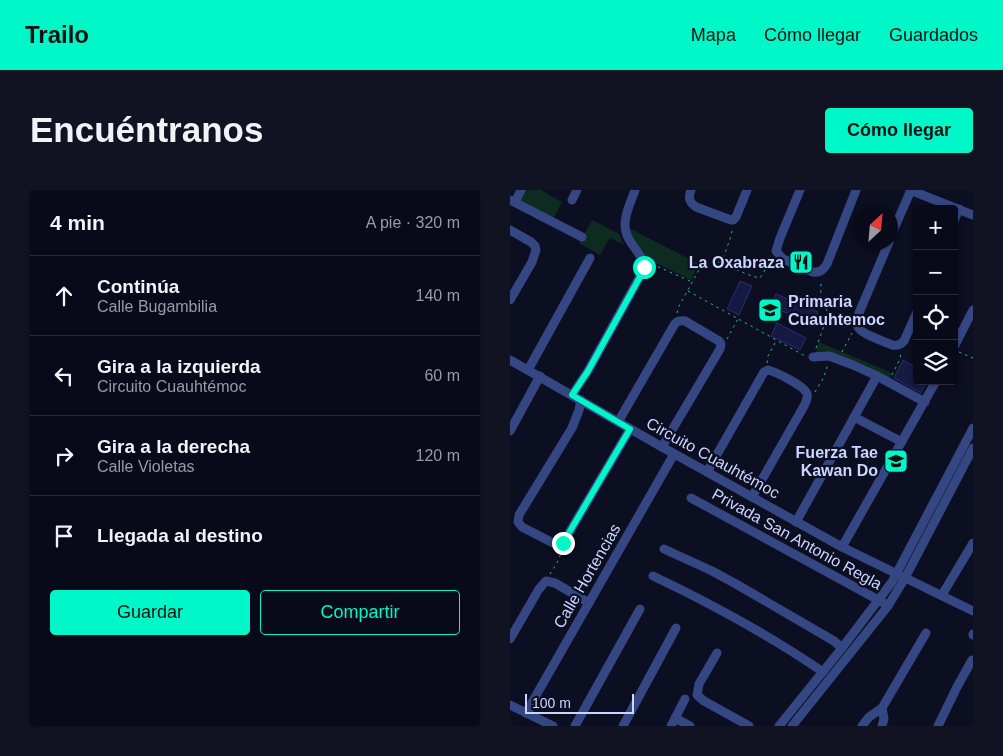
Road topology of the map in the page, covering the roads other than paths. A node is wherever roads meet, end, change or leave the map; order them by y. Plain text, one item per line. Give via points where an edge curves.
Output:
1 (521, 190) edge
2 (577, 190) edge
3 (635, 190) edge
4 (691, 190) edge
5 (747, 190) edge
6 (800, 190) edge
7 (856, 190) edge
8 (910, 190) edge
9 (572, 200) dead end
10 (512, 201) edge
11 (959, 209) joint
12 (973, 215) edge
13 (898, 219) edge
14 (510, 230) edge
15 (582, 237) dead end
16 (885, 250) edge
17 (590, 258) dead end
18 (510, 300) edge
19 (973, 310) edge
20 (913, 322) edge
21 (958, 340) edge
22 (813, 356) road end
23 (510, 360) edge
24 (528, 370) junction
25 (540, 376) junction
26 (876, 376) junction
27 (934, 385) edge
28 (572, 395) junction
29 (581, 400) junction
30 (925, 402) junction
31 (854, 417) junction
32 (618, 422) junction
33 (973, 428) edge
34 (630, 429) junction
35 (510, 431) edge
36 (902, 442) junction
37 (662, 447) junction
38 (973, 448) edge
39 (674, 454) junction
40 (706, 472) junction
41 (752, 497) junction
42 (691, 498) dead end
43 (796, 522) junction
44 (973, 543) edge
45 (842, 547) junction
46 (664, 549) dead end
47 (652, 576) dead end
48 (901, 576) junction
49 (942, 595) junction
50 (879, 601) junction
51 (589, 603) junction
52 (888, 606) junction
53 (640, 609) dead end
54 (973, 611) edge
55 (676, 628) dead end
56 (926, 633) dead end
57 (510, 639) edge
58 (842, 648) junction
59 (717, 653) dead end
60 (972, 660) edge
61 (823, 672) junction
62 (685, 700) dead end
63 (510, 705) edge
64 (882, 708) junction
65 (526, 713) junction
66 (673, 724) edge
67 (553, 726) edge
68 (575, 726) edge
69 (623, 726) edge
70 (690, 726) edge
71 (749, 726) edge
72 (779, 726) edge
73 (792, 726) edge
74 (862, 726) edge
75 (882, 726) edge
76 (937, 726) edge

1 - 10 street
2 - 9 street
3 - 28 street via 626,216 626,233 644,267
4 - 5 street via 688,198 692,205 728,220 733,220 739,211
6 - 7 street via 776,251 783,259 817,273 827,264
8 - 11 street
8 - 13 street
10 - 15 street
11 - 12 street
14 - 18 street via 531,242 536,250
16 - 20 street via 857,324 872,336 897,345 908,334
17 - 24 street
19 - 21 street
22 - 26 street via 829,356
23 - 24 street, Circuito Cuauhtémoc
24 - 25 street, Circuito Cuauhtémoc
25 - 28 street, Circuito Cuauhtémoc
25 - 35 street
26 - 30 street
26 - 31 street
27 - 30 street
28 - 29 street, Circuito Cuauhtémoc
29 - 32 street, Circuito Cuauhtémoc
29 - 34 street via 572,428 518,519 522,527 560,545
30 - 36 street
31 - 36 street
31 - 43 street
32 - 34 street, Circuito Cuauhtémoc
32 - 37 street via 673,326 681,320 686,322 721,344
33 - 48 street
34 - 37 street, Circuito Cuauhtémoc
36 - 45 street
37 - 39 street, Circuito Cuauhtémoc
38 - 48 street
39 - 40 street, Circuito Cuauhtémoc
39 - 51 street, Calle Hortencias
40 - 41 street, Circuito Cuauhtémoc
40 - 41 street via 761,376 768,370 777,373 803,388 808,396
41 - 43 street, Circuito Cuauhtémoc
42 - 50 street, Privada San Antonio Regla
43 - 45 street, Circuito Cuauhtémoc
44 - 49 street
45 - 48 street, Circuito Cuauhtémoc
46 - 58 street via 736,584
47 - 61 street via 736,618
48 - 49 street, Circuito Cuauhtémoc
48 - 50 street
48 - 52 street
49 - 54 street, Circuito Cuauhtémoc
50 - 52 street, Privada San Antonio Regla
50 - 58 street
51 - 57 street via 546,581
51 - 65 street, Calle Hortencias
52 - 73 street
53 - 68 street
55 - 69 street
56 - 64 street
58 - 61 street
59 - 71 street via 697,695
60 - 76 street
61 - 72 street
62 - 66 street
63 - 65 street
64 - 74 street
64 - 75 street
65 - 67 street
66 - 70 street

